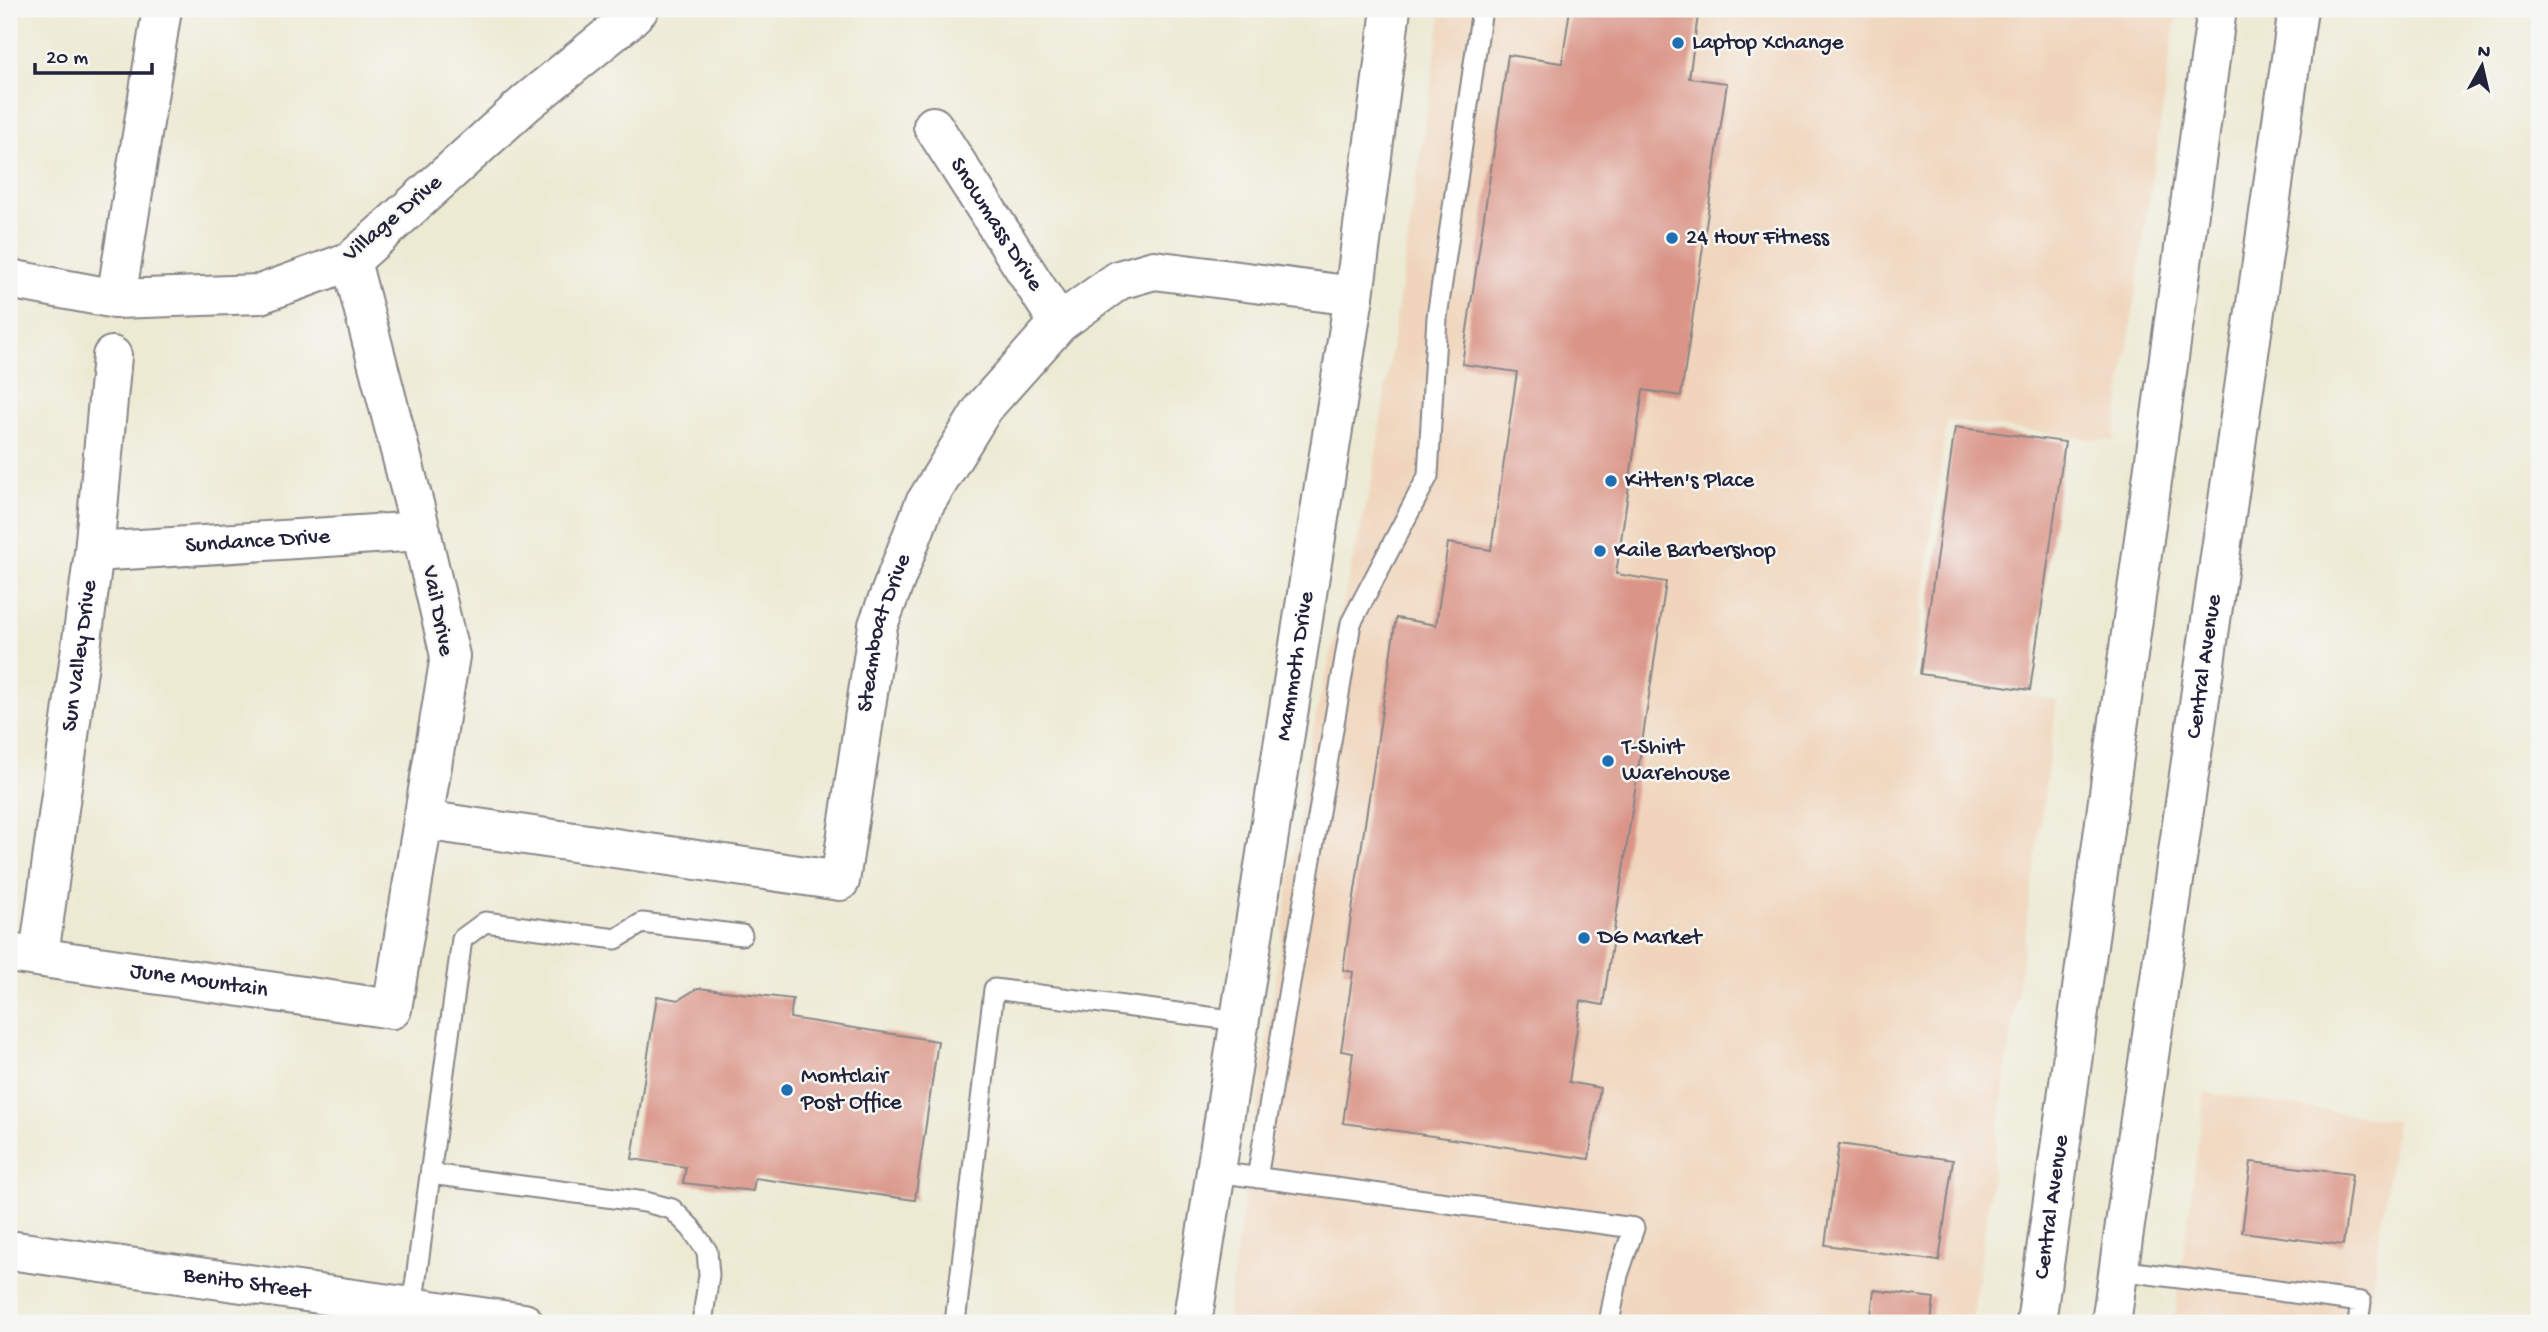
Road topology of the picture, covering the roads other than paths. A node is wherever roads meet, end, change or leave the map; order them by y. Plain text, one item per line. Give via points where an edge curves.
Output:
1 (162, 9) edge
2 (639, 9) edge
3 (1391, 9) edge
4 (1482, 9) edge
5 (2217, 9) edge
6 (2298, 9) edge
7 (933, 126) dead end
8 (351, 261) junction
9 (9, 279) edge
10 (1354, 296) junction
11 (116, 299) junction
12 (1059, 323) junction
13 (112, 356) dead end
14 (421, 531) junction
15 (94, 552) junction
16 (423, 820) junction
17 (742, 935) dead end
18 (24, 954) edge
19 (392, 1009) joint
20 (1239, 1021) junction
21 (1216, 1172) junction
22 (430, 1174) junction
23 (1257, 1178) junction
24 (9, 1250) edge
25 (2119, 1270) junction
26 (412, 1308) junction
27 (524, 1323) edge
28 (702, 1323) edge
29 (955, 1323) edge
30 (1192, 1323) edge
31 (1609, 1323) edge
32 (2036, 1323) edge
33 (2111, 1323) edge
34 (2358, 1323) edge

1 - 11 street
2 - 8 street, Village Drive via 526,103
3 - 10 street, Mammoth Drive
4 - 23 lane via 1437,317 1428,477 1351,623
5 - 32 street, Central Avenue
6 - 25 street, Central Avenue
7 - 12 street, Snowmass Drive
8 - 11 street, Village Drive via 260,294
8 - 14 street, Vail Drive
9 - 11 street, Village Drive
10 - 12 street, Steamboat Drive via 1154,270 1119,280
10 - 20 street, Mammoth Drive
12 - 16 street, Steamboat Drive via 984,407 924,505 878,625 840,881
13 - 15 street, Sun Valley Drive
14 - 15 street, Sundance Drive
14 - 16 street, Vail Drive via 450,656
15 - 18 street, Sun Valley Drive
16 - 19 street, Vail Drive
17 - 22 lane via 642,923 616,939 485,922 462,939
18 - 19 street, June Mountain
20 - 21 street, Mammoth Drive
20 - 29 lane via 995,989
21 - 23 lane
21 - 30 street, Mammoth Drive
22 - 26 lane
22 - 28 lane via 672,1209 707,1251 709,1275
23 - 31 lane via 1634,1228 1618,1275
24 - 26 street, Benito Street
25 - 33 street, Central Avenue
25 - 34 lane via 2361,1302
26 - 27 street, Benito Street

